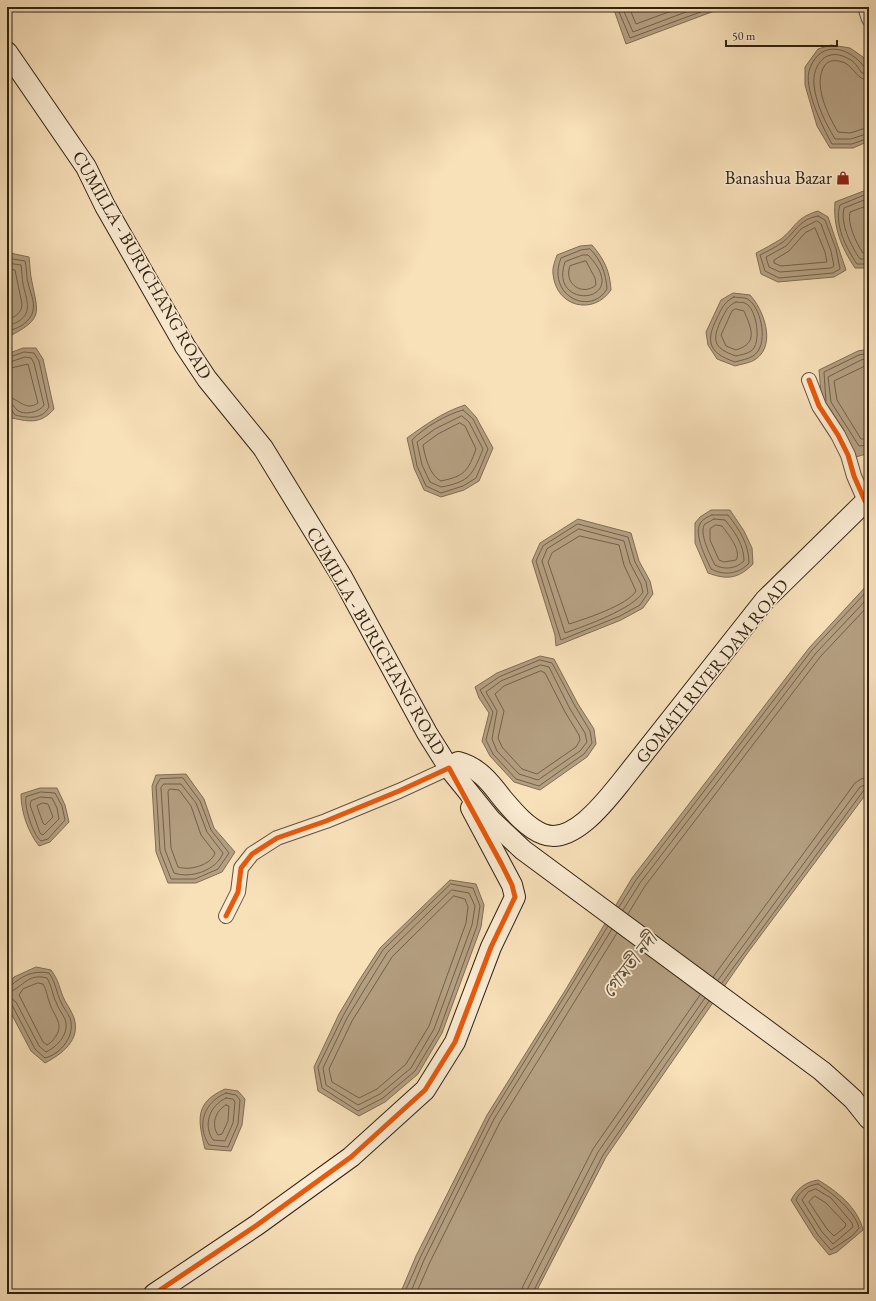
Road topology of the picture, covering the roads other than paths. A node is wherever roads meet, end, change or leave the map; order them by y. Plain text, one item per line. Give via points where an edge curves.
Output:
1 (865, 7) edge
2 (869, 19) edge
3 (7, 52) edge
4 (809, 380) dead end
5 (867, 500) edge
6 (449, 768) junction
7 (226, 916) dead end
8 (869, 1119) edge
9 (154, 1294) edge

1 - 2 street
3 - 6 main road, CUMILLA - BURICHANG ROAD via 86,168 108,212 185,346 207,379 263,448 338,570 427,733
4 - 5 street via 819,406 848,455 854,476
5 - 6 main road, GOMATI RIVER DAM ROAD via 765,600 599,809 574,829 563,835 543,834 523,821 481,774 467,764 458,762
6 - 7 street via 334,818 276,838 252,854 241,868 238,892
6 - 8 main road, CUMILLA - BURICHANG ROAD via 509,838 822,1071 853,1099
6 - 9 main road via 502,865 516,897 491,947 455,1042 425,1090 351,1157 257,1226

